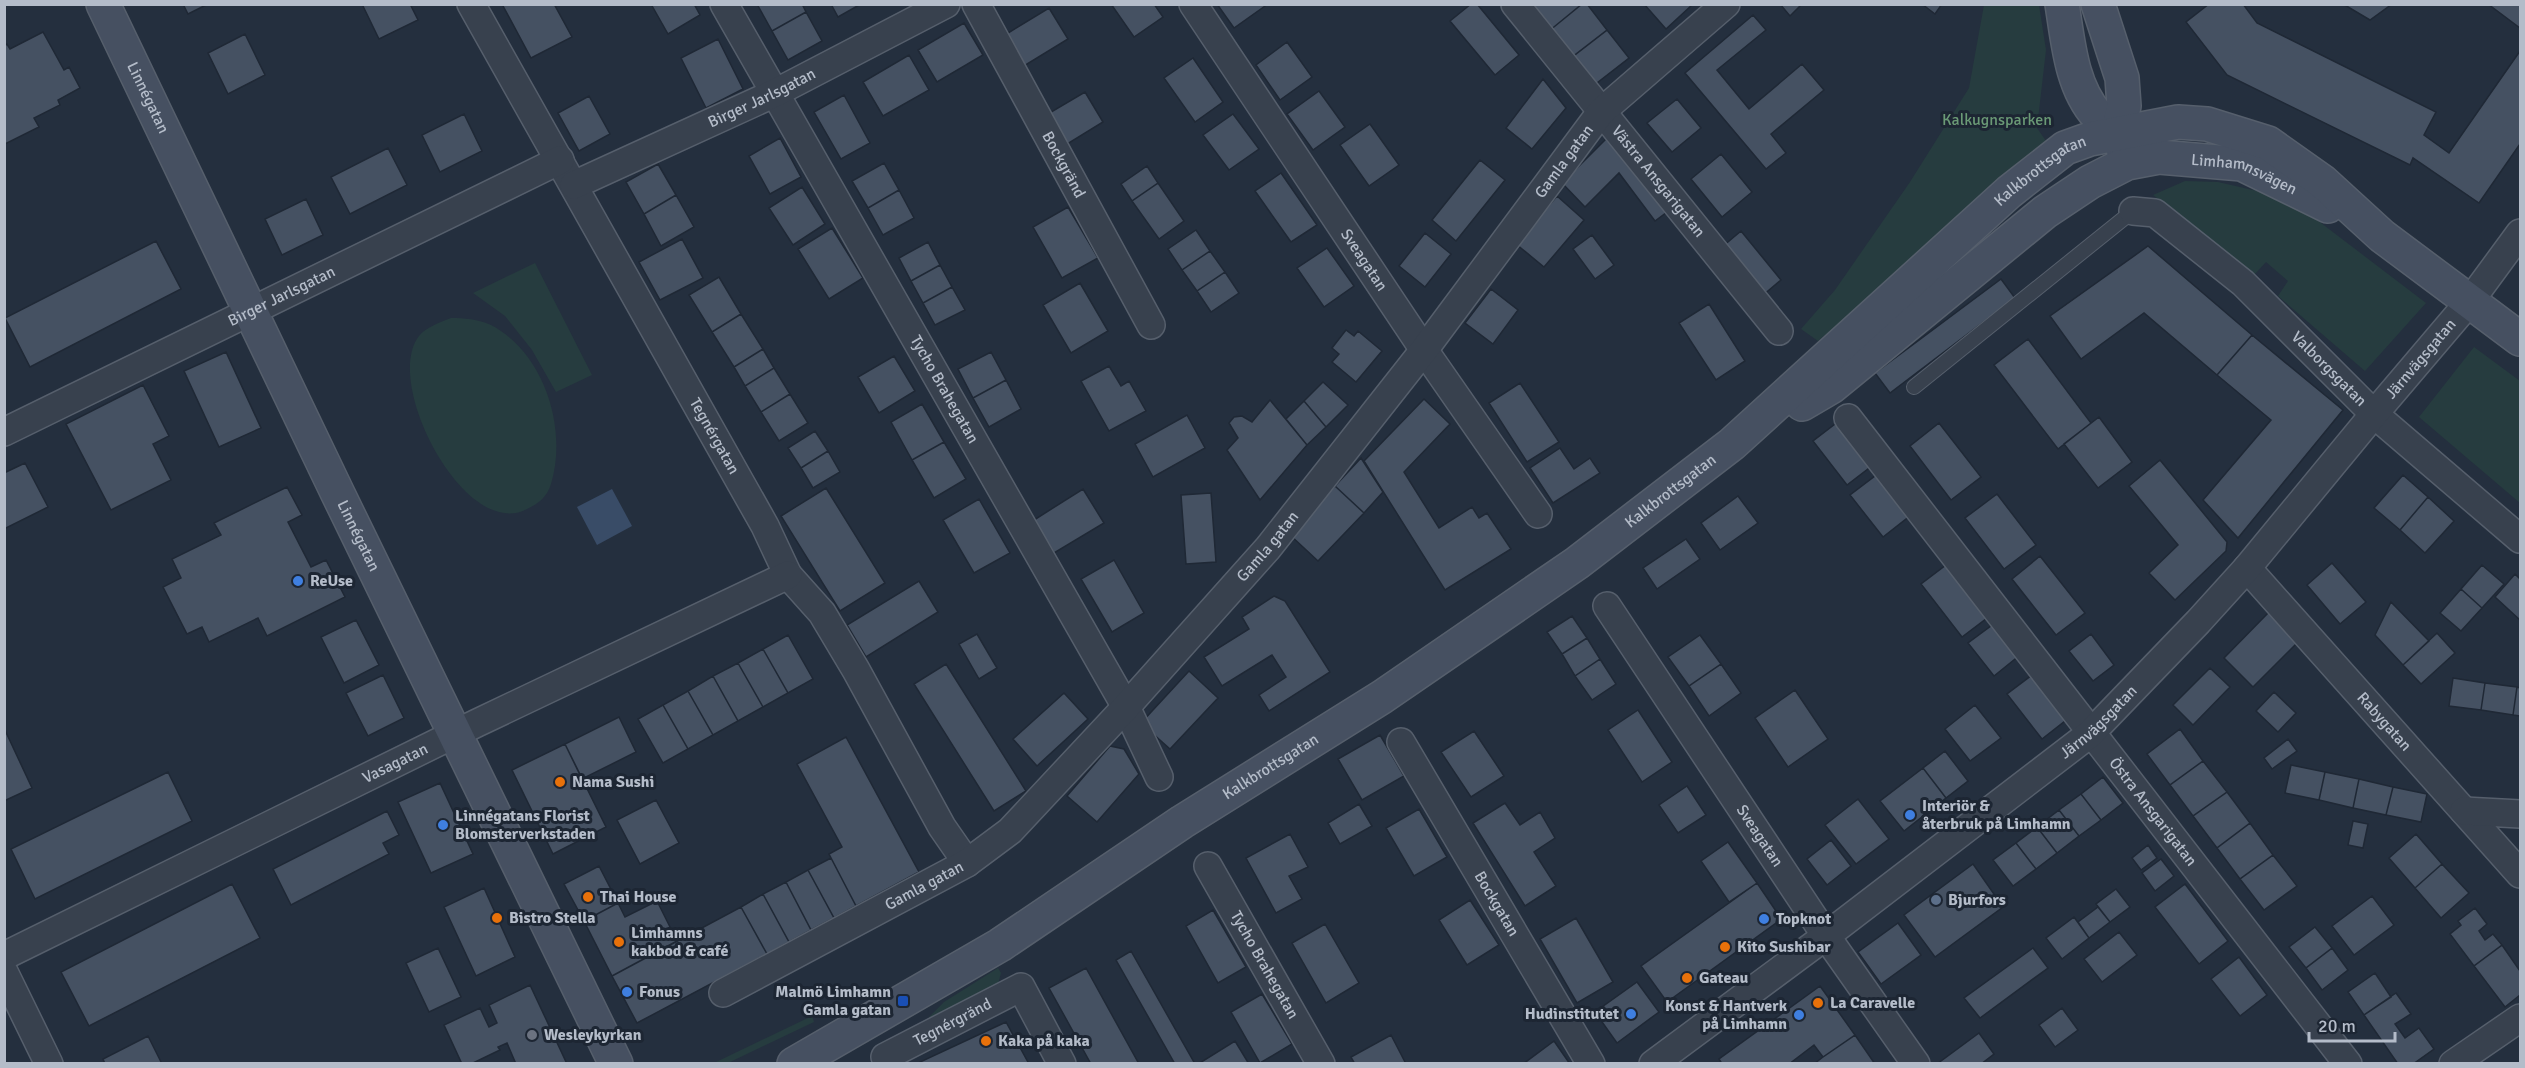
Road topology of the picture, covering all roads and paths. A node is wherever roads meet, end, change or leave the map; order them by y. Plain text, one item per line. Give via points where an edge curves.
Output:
1 (103, 4) edge
2 (471, 4) edge
3 (724, 4) edge
4 (946, 4) edge
5 (976, 4) edge
6 (1193, 4) edge
7 (1515, 4) edge
8 (1726, 4) edge
9 (2062, 4) edge
10 (2098, 4) edge
11 (2074, 70) junction
12 (2122, 78) junction
13 (775, 93) junction
14 (1600, 112) junction
15 (2178, 122) junction
16 (2065, 148) junction
17 (2123, 148) junction
18 (560, 160) junction
19 (574, 185) junction
20 (2133, 211) joint
21 (2520, 233) edge
22 (2382, 236) junction
23 (2470, 301) junction
24 (251, 312) junction
25 (1150, 325) dead end
26 (1779, 331) dead end
27 (2520, 339) edge
28 (1424, 350) junction
29 (1914, 387) dead end
30 (2373, 414) junction
31 (1848, 418) dead end
32 (4, 432) edge
33 (1732, 444) junction
34 (1538, 514) dead end
35 (2520, 539) edge
36 (2247, 568) junction
37 (788, 575) junction
38 (1607, 606) dead end
39 (1126, 707) junction
40 (2091, 733) junction
41 (455, 735) junction
42 (1401, 742) dead end
43 (1159, 777) dead end
44 (2464, 811) junction
45 (2520, 814) edge
46 (967, 862) junction
47 (1208, 866) dead end
48 (2520, 874) edge
49 (1826, 936) junction
50 (4, 957) edge
51 (4, 972) edge
52 (723, 993) dead end
53 (2520, 1018) edge
54 (885, 1057) dead end
55 (49, 1064) edge
56 (616, 1064) edge
57 (794, 1064) edge
58 (1062, 1064) edge
59 (1322, 1064) edge
60 (1591, 1064) edge
61 (1653, 1064) edge
62 (1916, 1064) edge
63 (2348, 1064) edge
64 (2453, 1064) edge

1 - 24 main road, Linnégatan
2 - 18 street, Tegnérgatan
3 - 13 street, Tycho Brahegatan
4 - 13 street, Birger Jarlsgatan
5 - 25 street, Bockgränd
6 - 28 street, Sveagatan
7 - 14 street, Västra Ansgarigatan
8 - 14 street, Gamla gatan
9 - 11 main road
10 - 12 main road
11 - 16 main road
11 - 17 main road via 2087,101
12 - 15 main road
12 - 17 main road
13 - 19 street, Birger Jarlsgatan
13 - 39 street, Tycho Brahegatan
14 - 26 street, Västra Ansgarigatan
14 - 28 street, Gamla gatan
15 - 17 main road, Limhamnsvägen
15 - 22 main road, Limhamnsvägen via 2207,124 2268,143 2323,182
16 - 17 main road, Kalkbrottsgatan
16 - 33 main road, Kalkbrottsgatan via 2009,192
17 - 22 main road, Limhamnsvägen via 2159,157 2242,164
17 - 33 main road, Kalkbrottsgatan via 2090,182 2045,212 1831,387
18 - 19 street, Tegnérgatan
18 - 24 street, Birger Jarlsgatan
19 - 37 street, Tegnérgatan via 765,526
20 - 29 lane
20 - 30 street, Valborgsgatan via 2156,213 2242,283
21 - 23 street, Järnvägsgatan
22 - 23 main road, Limhamnsvägen
23 - 27 main road, Limhamnsvägen
23 - 30 street, Järnvägsgatan
24 - 32 street, Birger Jarlsgatan
24 - 41 main road, Linnégatan
28 - 34 street, Sveagatan
28 - 39 street, Gamla gatan via 1268,548
30 - 35 street, Valborgsgatan
30 - 36 street, Järnvägsgatan
31 - 40 street, Östra Ansgarigatan
33 - 57 main road, Kalkbrottsgatan via 1577,563 1382,697 1182,822 1000,945
36 - 40 street, Järnvägsgatan
36 - 44 street, Rabygatan
37 - 41 street, Vasagatan
37 - 46 street, Tegnérgatan via 822,614 942,826
38 - 49 street, Sveagatan
39 - 43 street, Tycho Brahegatan
39 - 46 street, Gamla gatan via 1010,831
40 - 49 street, Järnvägsgatan
40 - 63 street, Östra Ansgarigatan
41 - 50 street, Vasagatan
41 - 56 main road, Linnégatan
42 - 60 street, Bockgatan
44 - 45 street
44 - 48 street, Rabygatan
46 - 52 street, Gamla gatan
47 - 59 street, Tycho Brahegatan
49 - 61 street, Järnvägsgatan
49 - 62 street, Sveagatan
51 - 55 street
53 - 64 street
54 - 58 street, Tegnérgränd via 1021,987

